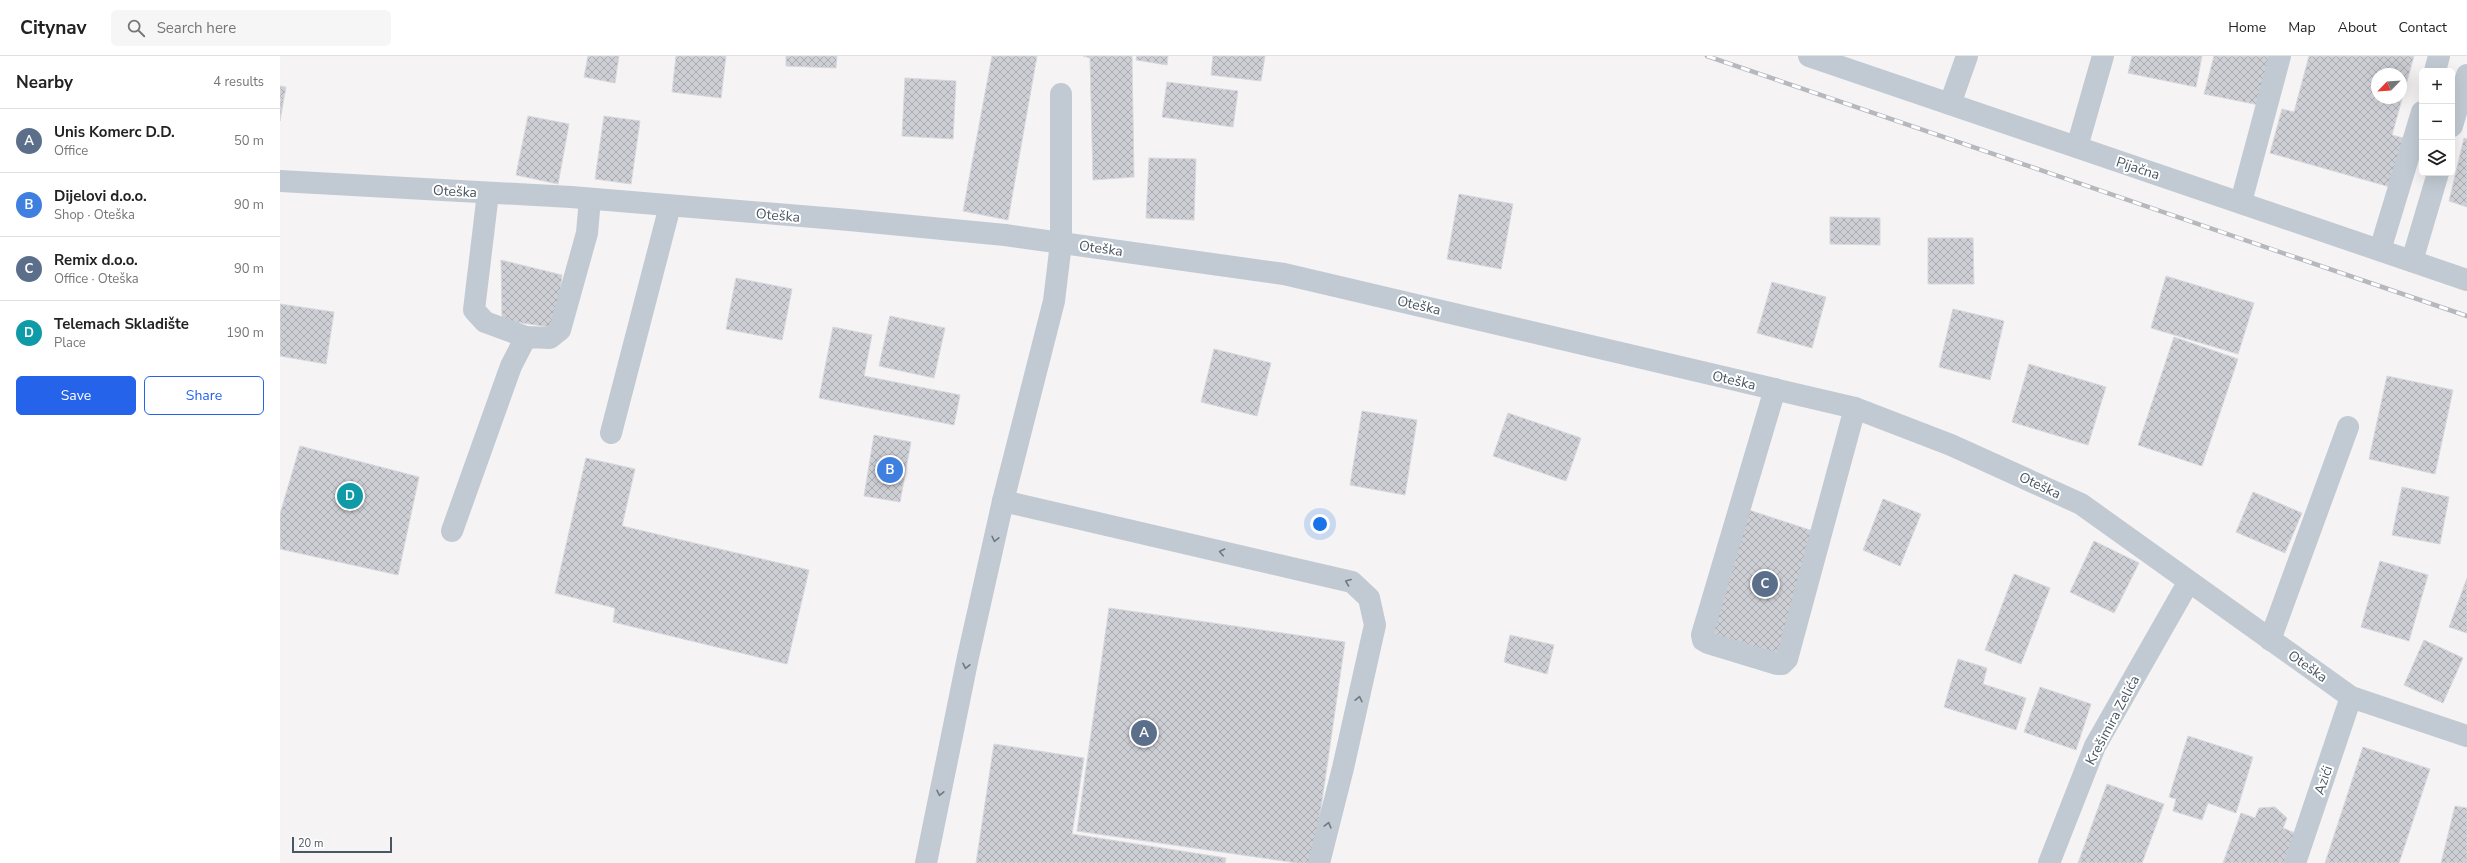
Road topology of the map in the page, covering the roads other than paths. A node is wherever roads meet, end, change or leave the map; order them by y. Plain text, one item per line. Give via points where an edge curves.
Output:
1 (1809, 56) edge
2 (1967, 56) edge
3 (2102, 56) edge
4 (2280, 56) edge
5 (2439, 56) edge
6 (2435, 68) edge
7 (2467, 75) edge
8 (1061, 94) dead end
9 (1950, 104) junction
10 (2455, 116) edge
11 (2419, 122) edge
12 (2077, 147) junction
13 (2437, 176) edge
14 (280, 181) edge
15 (488, 193) junction
16 (590, 199) junction
17 (2241, 202) junction
18 (670, 206) junction
19 (1061, 243) junction
20 (2380, 250) junction
21 (2412, 261) junction
22 (2467, 280) edge
23 (526, 337) junction
24 (1775, 389) junction
25 (1855, 408) junction
26 (2348, 427) dead end
27 (611, 433) dead end
28 (1003, 501) junction
29 (452, 532) dead end
30 (2188, 583) junction
31 (2270, 640) junction
32 (2351, 697) junction
33 (2467, 736) edge
34 (926, 863) edge
35 (1319, 863) edge
36 (2049, 863) edge
37 (2295, 863) edge

1 - 9 street, Pijačna
2 - 9 street
3 - 12 street
4 - 17 street
5 - 6 street
7 - 10 street
8 - 19 street
9 - 12 street, Pijačna
11 - 20 street
12 - 17 street, Pijačna
13 - 21 street
14 - 15 street, Oteška
15 - 16 street, Oteška
15 - 23 street via 474,310 485,322
16 - 18 street, Oteška
16 - 23 street via 587,233 560,330 550,338
17 - 20 street, Pijačna
18 - 19 street, Oteška via 966,231
18 - 27 street
19 - 24 street, Oteška via 1284,274
19 - 28 street via 1054,301
20 - 21 street, Pijačna
21 - 22 street, Pijačna
23 - 29 street via 511,366
24 - 25 street, Oteška
24 - 25 street via 1702,635 1703,640 1708,643 1777,664 1782,664 1787,659
25 - 30 street, Oteška via 1951,445 2081,504
26 - 31 street
28 -> 34 street
35 -> 28 street via 1376,625 1369,598 1352,582
30 - 31 street, Oteška
30 - 36 street, Krešimira Zelića via 2095,746
31 - 32 street, Oteška
32 - 33 street, Oteška
32 - 37 street, Azići

